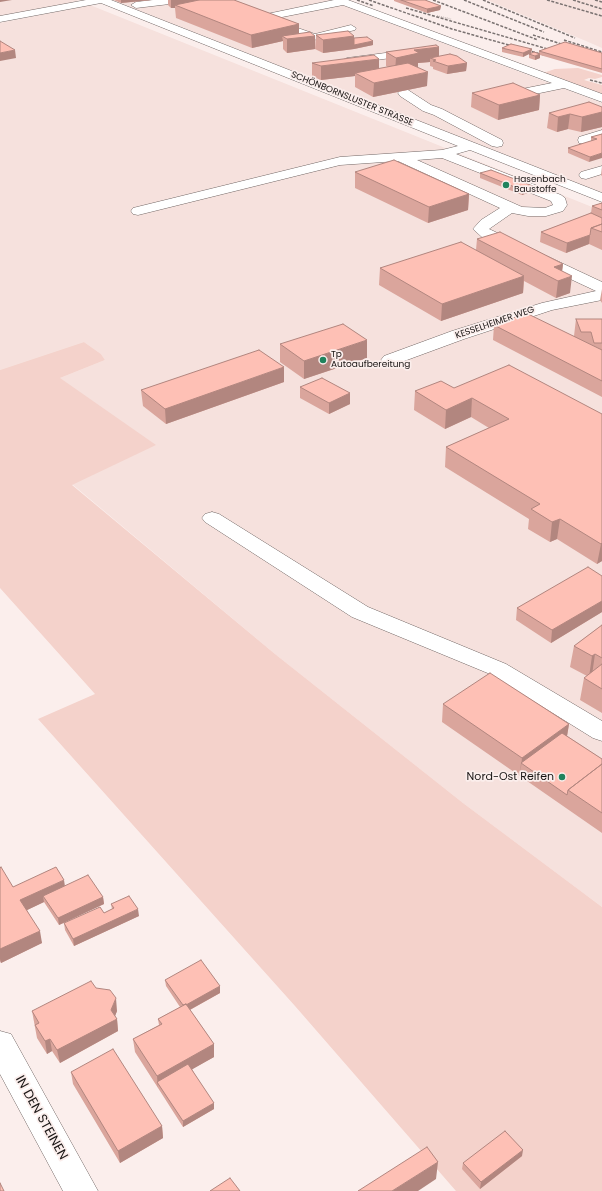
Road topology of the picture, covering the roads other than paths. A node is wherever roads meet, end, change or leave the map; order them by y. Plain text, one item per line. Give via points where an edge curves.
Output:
1 (102, 0) edge
2 (178, 0) edge
3 (292, 0) edge
4 (342, 1) edge
5 (14, 6) dead end
6 (312, 8) junction
7 (0, 9) edge
8 (253, 12) edge
9 (167, 15) dead end
10 (325, 15) dead end
11 (266, 18) junction
12 (0, 19) edge
13 (338, 22) dead end
14 (426, 51) dead end
15 (333, 63) edge
16 (548, 66) dead end
17 (302, 67) dead end
18 (278, 70) junction
19 (531, 72) junction
20 (565, 84) junction
21 (602, 98) edge
22 (492, 99) edge
23 (374, 107) junction
24 (602, 134) edge
25 (584, 140) dead end
26 (471, 146) junction
27 (511, 148) dead end
28 (443, 154) junction
29 (399, 157) junction
30 (572, 170) dead end
31 (602, 170) edge
32 (586, 175) junction
33 (602, 181) edge
34 (602, 198) edge
35 (513, 208) junction
36 (138, 211) dead end
37 (602, 288) edge
38 (602, 295) edge
39 (390, 360) dead end
40 (212, 518) dead end
41 (602, 732) edge
42 (0, 1044) edge
43 (81, 1191) edge

1 - 12 street
1 - 18 street, SCHÖNBORNSLUSTER STRASSE
2 - 9 street via 136,5
3 - 6 street
4 - 6 street
4 - 19 street
5 - 7 street
6 - 10 street
6 - 11 street
8 - 11 street
11 - 13 street via 262,18 314,37 351,28
14 - 15 street
16 - 19 street
17 - 18 street
18 - 23 street, SCHÖNBORNSLUSTER STRASSE
19 - 20 street
20 - 21 street
20 - 22 street
23 - 26 street, SCHÖNBORNSLUSTER STRASSE
23 - 27 street via 400,100 415,101 492,141
24 - 25 street
26 - 28 street
26 - 34 street, SCHÖNBORNSLUSTER STRASSE
28 - 29 street
28 - 35 street via 560,201 560,205 553,211 537,213
29 - 35 street
29 - 36 street via 340,161
30 - 32 street
31 - 32 street
32 - 33 street
35 - 37 street via 486,222 480,229
38 - 39 street, KESSELHEIMER WEG via 515,316
40 - 41 street via 360,612 498,669
42 - 43 street, IN DEN STEINEN

